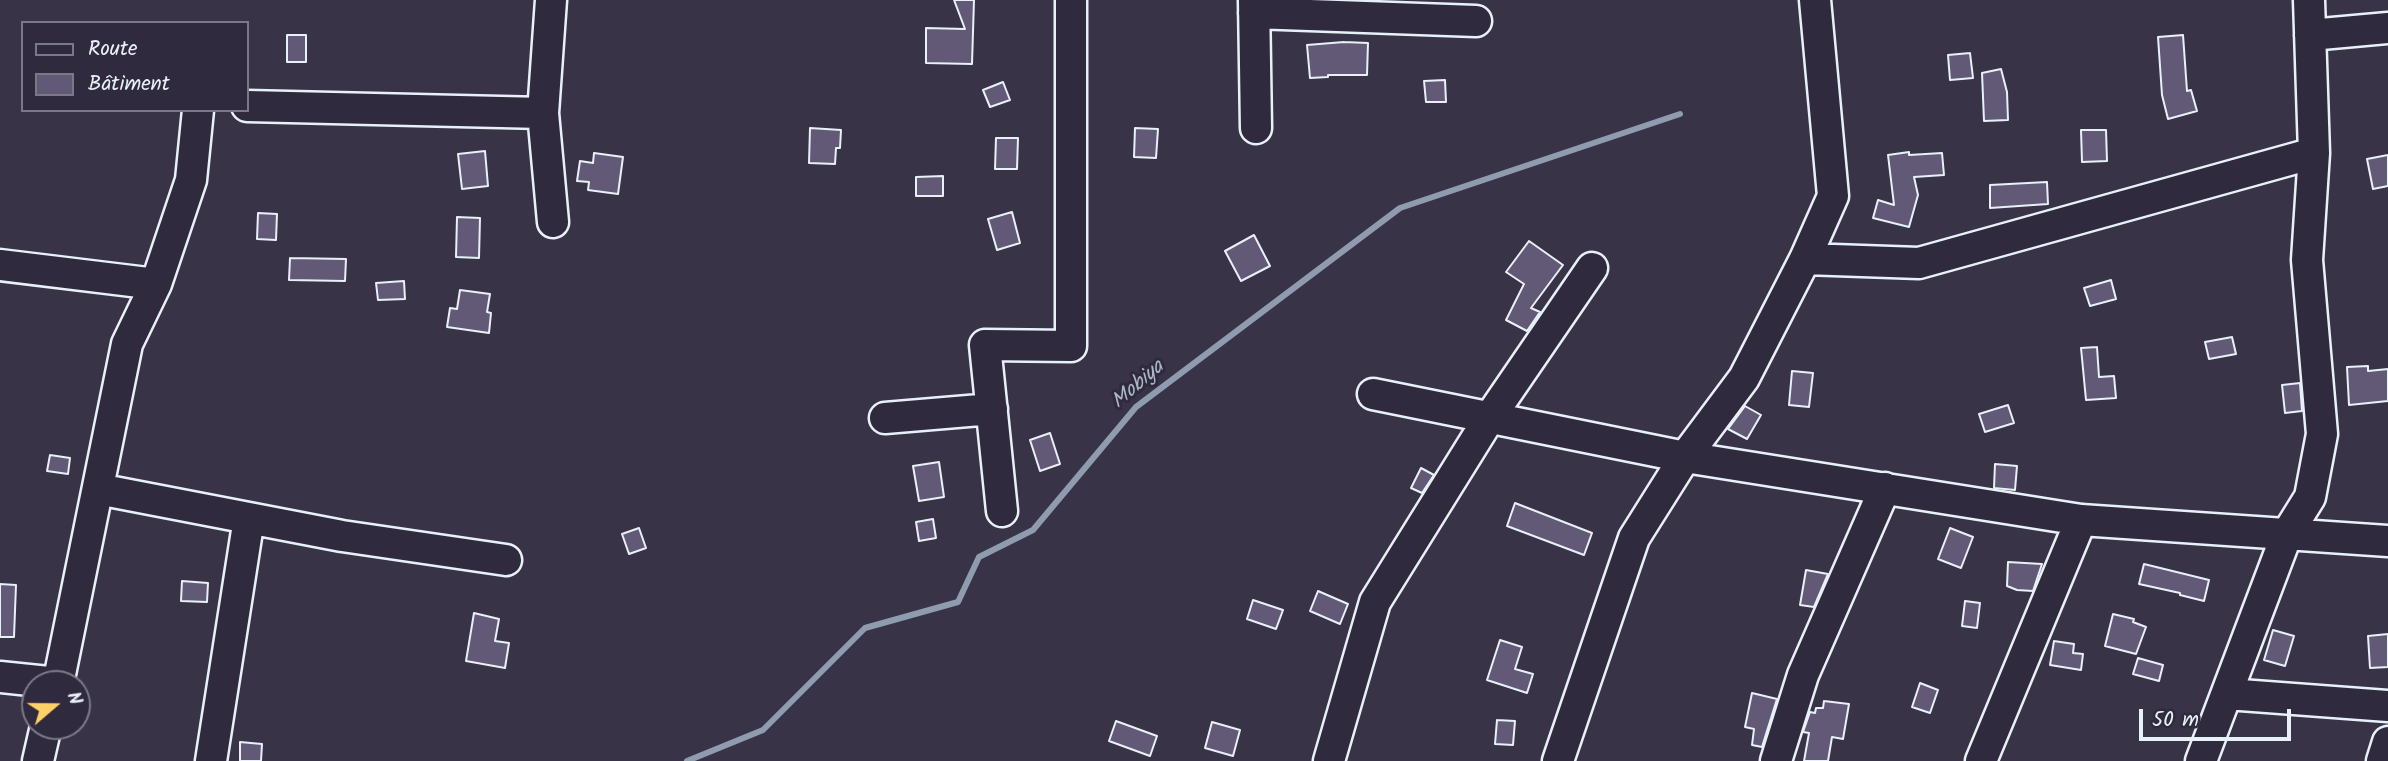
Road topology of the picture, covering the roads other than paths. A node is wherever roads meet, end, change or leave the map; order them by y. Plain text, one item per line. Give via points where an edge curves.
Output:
1 (551, 0) edge
2 (1071, 0) edge
3 (1815, 0) edge
4 (2309, 0) edge
5 (1254, 7) edge
6 (1476, 20) dead end
7 (2388, 28) edge
8 (2310, 35) junction
9 (248, 106) edge
10 (198, 112) edge
11 (543, 113) junction
12 (1256, 128) dead end
13 (2314, 153) junction
14 (553, 222) dead end
15 (1805, 259) junction
16 (0, 265) edge
17 (1592, 268) dead end
18 (156, 284) junction
19 (1373, 394) dead end
20 (992, 409) junction
21 (1490, 417) junction
22 (885, 418) dead end
23 (1685, 457) junction
24 (1885, 488) junction
25 (98, 489) junction
26 (1002, 511) dead end
27 (249, 518) junction
28 (2081, 520) junction
29 (2287, 534) junction
30 (2388, 541) edge
31 (506, 561) dead end
32 (61, 670) edge
33 (0, 677) edge
34 (21, 679) edge
35 (2227, 694) junction
36 (2388, 706) edge
37 (43, 740) edge
38 (2388, 742) edge
39 (37, 761) edge
40 (211, 761) edge
41 (1329, 761) edge
42 (1558, 761) edge
43 (1776, 761) edge
44 (1981, 761) edge
45 (2201, 761) edge
46 (2382, 761) edge

1 - 11 street
2 - 20 street via 1071,346 985,345
3 - 15 street via 1833,195
4 - 8 street
5 - 6 street
5 - 12 street
7 - 8 street
8 - 13 street
9 - 11 street
10 - 18 street via 191,180
11 - 14 street
13 - 15 street via 1919,264
13 - 29 street via 2308,260 2322,433 2310,498
15 - 23 street via 1744,378
16 - 18 street
17 - 21 street
18 - 25 street via 127,344
19 - 21 street
20 - 22 street
20 - 26 street
21 - 23 street
21 - 41 street via 1375,602
23 - 24 street
23 - 42 street via 1634,538
24 - 28 street
24 - 43 street via 1803,675
25 - 27 street
25 - 32 street
27 - 31 street
27 - 40 street
28 - 29 street
28 - 44 street
29 - 30 street
29 - 35 street
33 - 34 street
35 - 36 street
35 - 45 street
37 - 39 street
38 - 46 street

